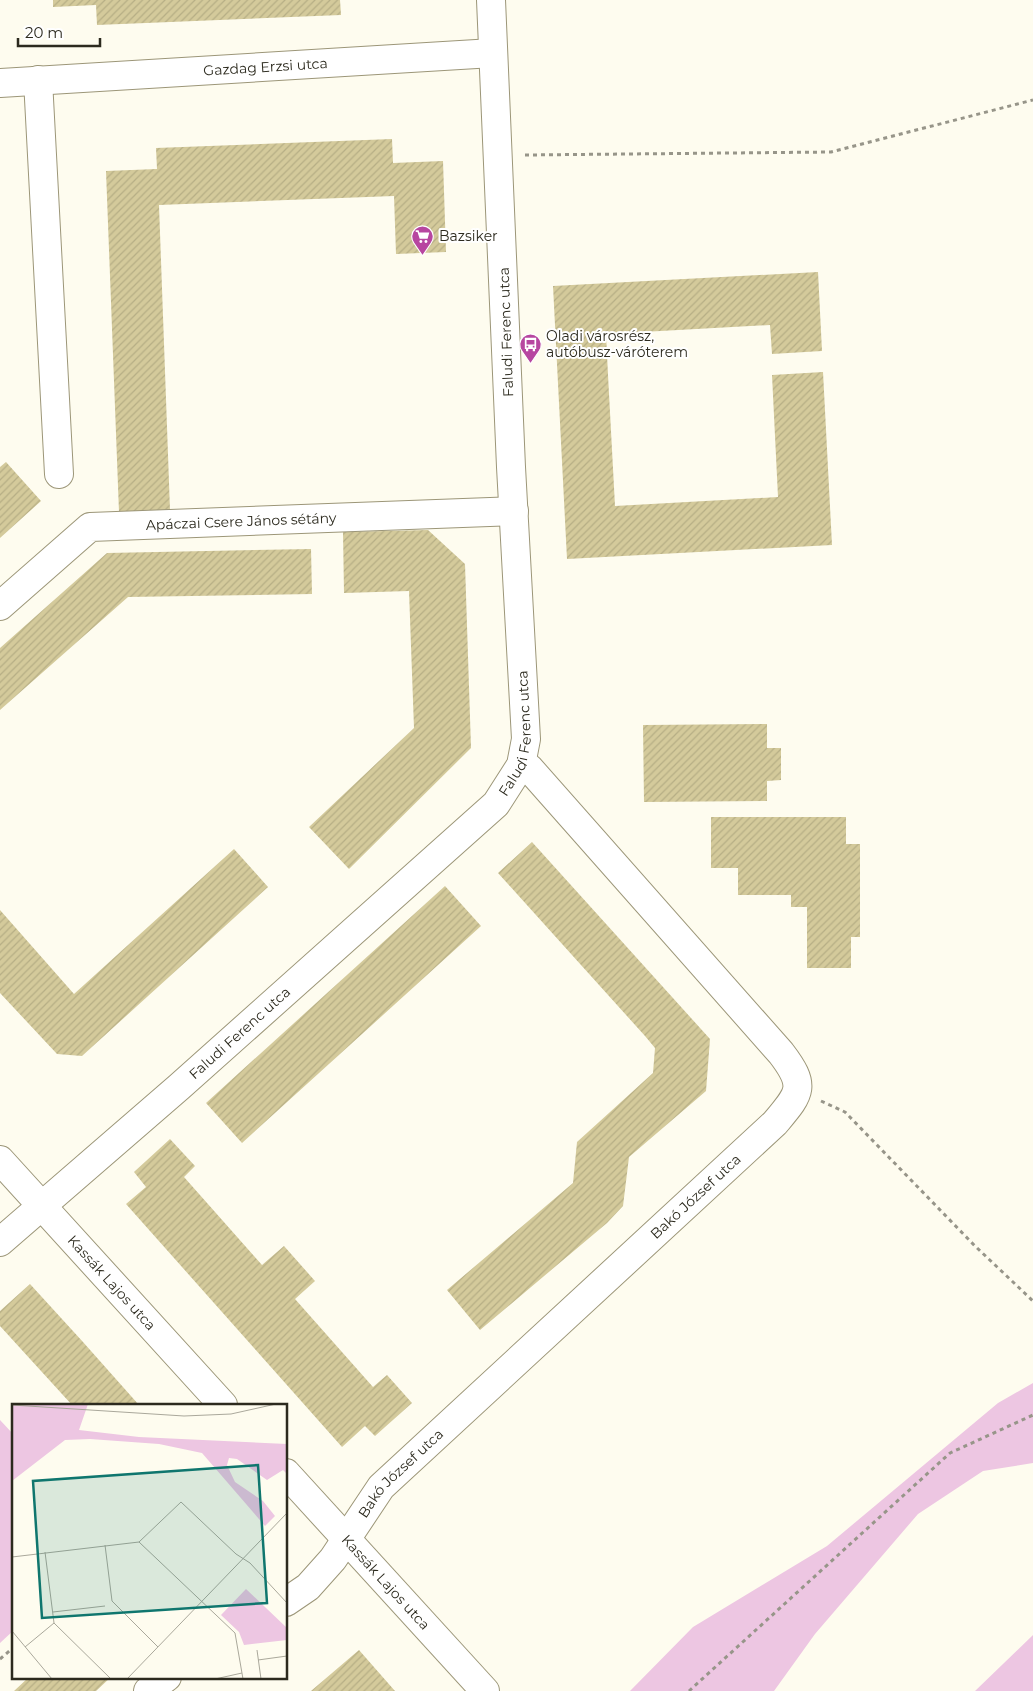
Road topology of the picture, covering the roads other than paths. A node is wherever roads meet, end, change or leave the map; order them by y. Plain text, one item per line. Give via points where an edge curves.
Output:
1 (491, 0) edge
2 (493, 52) junction
3 (38, 80) junction
4 (0, 83) edge
5 (59, 474) dead end
6 (514, 511) junction
7 (0, 606) edge
8 (521, 765) junction
9 (0, 1160) edge
10 (40, 1205) junction
11 (0, 1242) edge
12 (223, 1404) edge
13 (288, 1475) edge
14 (345, 1538) junction
15 (288, 1601) edge
16 (166, 1678) edge
17 (148, 1691) edge
18 (485, 1691) edge

1 - 2 street, Faludi Ferenc utca
2 - 3 street, Gazdag Erzsi utca
2 - 6 street, Faludi Ferenc utca
3 - 4 street, Gazdag Erzsi utca
3 - 5 street
6 - 7 street, Apáczai Csere János sétány via 90,527
6 - 8 street, Faludi Ferenc utca via 526,739
8 - 10 street, Faludi Ferenc utca via 496,804 179,1087
8 - 14 street, Bakó József utca via 529,768 781,1053 794,1070 798,1084 796,1099 774,1123 381,1487
9 - 10 street, Kassák Lajos utca
10 - 11 street, Faludi Ferenc utca
10 - 12 street, Kassák Lajos utca
13 - 14 street, Kassák Lajos utca
14 - 15 street, Bakó József utca via 333,1559 308,1587
14 - 18 street, Kassák Lajos utca
16 - 17 street

